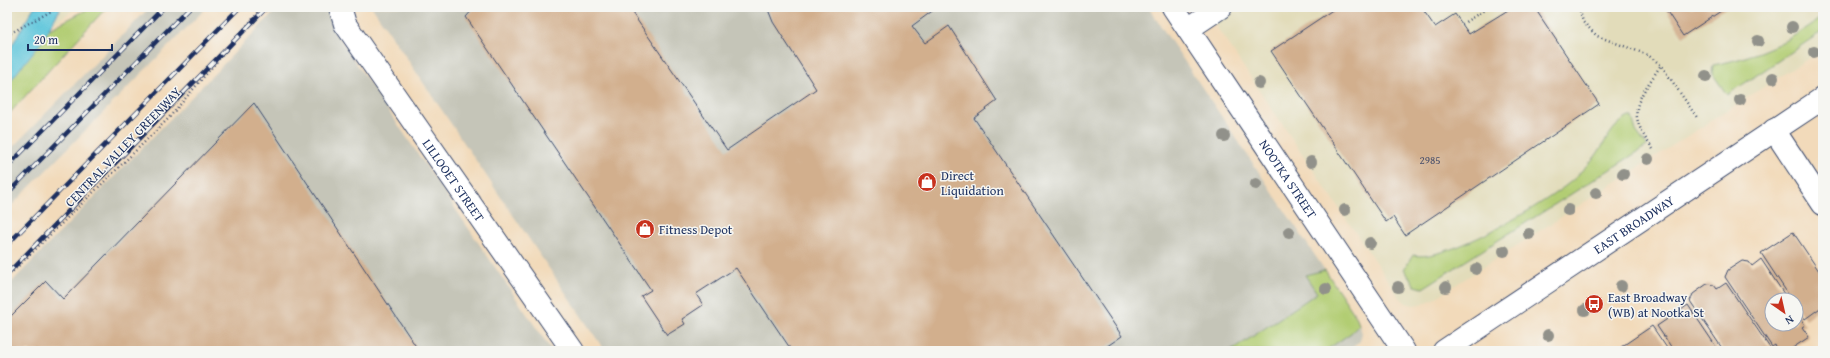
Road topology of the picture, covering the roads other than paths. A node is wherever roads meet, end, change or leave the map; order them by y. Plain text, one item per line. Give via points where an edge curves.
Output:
1 (340, 7) edge
2 (1173, 7) edge
3 (1221, 7) edge
4 (1188, 30) junction
5 (1823, 98) edge
6 (1774, 130) junction
7 (1823, 204) edge
8 (573, 351) edge
9 (1404, 351) edge
10 (1444, 351) edge

1 - 8 street, LILLOOET STREET via 345,24
2 - 4 street, NOOTKA STREET
3 - 4 street
4 - 9 street, NOOTKA STREET
5 - 6 street, EAST BROADWAY
6 - 7 street
6 - 10 street, EAST BROADWAY

